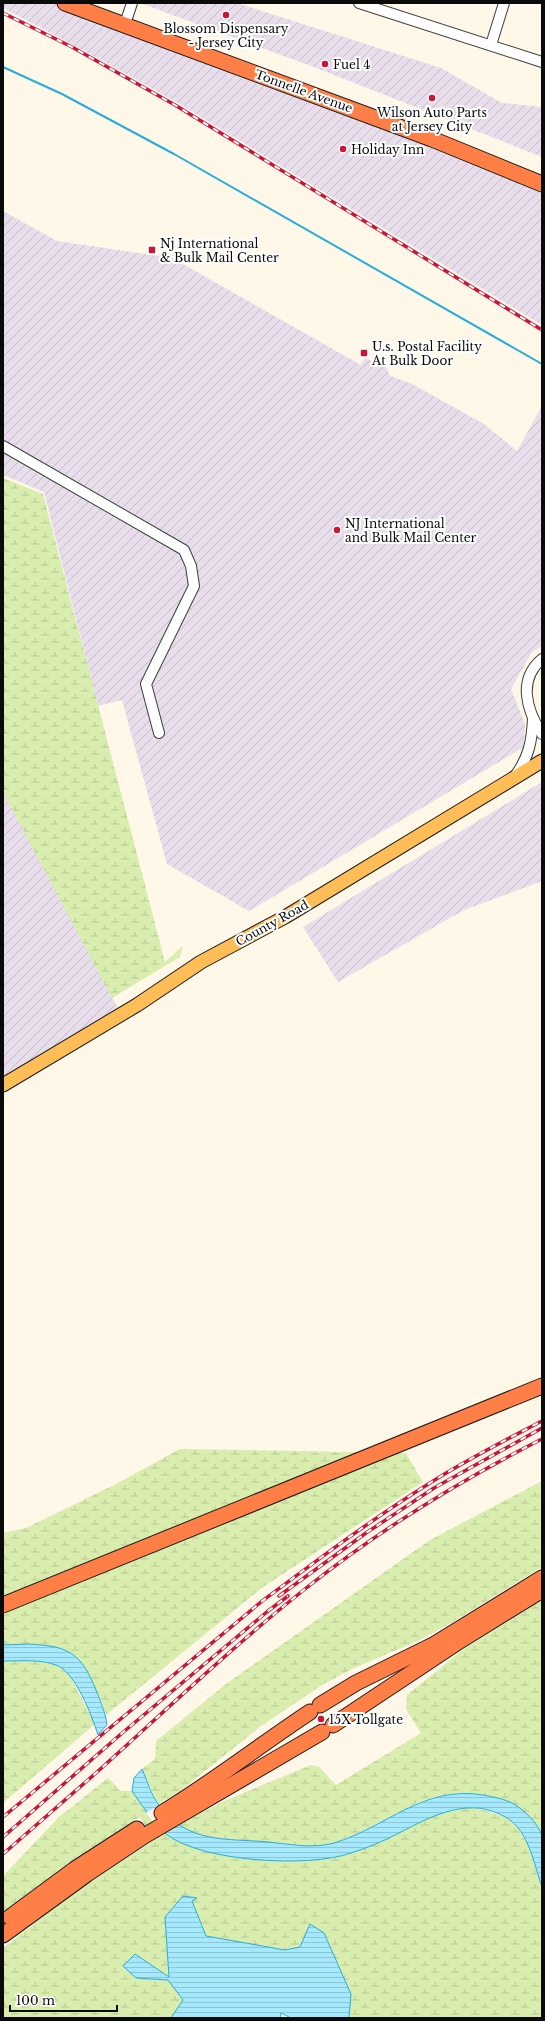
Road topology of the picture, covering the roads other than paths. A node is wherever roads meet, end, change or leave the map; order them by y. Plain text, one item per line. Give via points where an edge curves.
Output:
1 (65, 3) edge
2 (88, 3) edge
3 (132, 3) edge
4 (359, 3) edge
5 (504, 3) edge
6 (127, 18) junction
7 (491, 45) junction
8 (542, 62) edge
9 (542, 176) edge
10 (542, 184) edge
11 (3, 446) edge
12 (542, 659) edge
13 (533, 718) junction
14 (542, 725) edge
15 (159, 733) dead end
16 (542, 734) edge
17 (542, 761) edge
18 (514, 778) junction
19 (3, 1085) edge
20 (542, 1375) edge
21 (542, 1386) edge
22 (542, 1578) edge
23 (542, 1590) edge
24 (3, 1593) edge
25 (3, 1605) edge
26 (181, 1808) junction
27 (142, 1832) junction
28 (23, 1920) junction
29 (3, 1923) edge
30 (3, 1934) edge
31 (3, 1939) edge

1 - 10 highway, Tonnelle Avenue via 432,139
2 - 6 highway, Tonnelle Avenue
3 - 6 street
4 - 7 street
5 - 7 street
6 - 9 highway, Tonnelle Avenue
7 - 8 street
11 - 15 street via 184,550 191,566 194,586 146,684
12 - 13 street via 532,671 527,684 527,700
13 - 14 street
13 - 16 street
13 - 18 street via 529,752
17 - 18 main road, County Road
18 - 19 main road, County Road via 285,917 201,962 137,1005
20 - 24 highway
21 - 25 highway
22 - 26 highway via 439,1641 360,1680 315,1709
23 - 26 highway via 282,1757
26 - 27 highway
27 - 28 highway
27 - 29 highway via 75,1869
28 - 30 highway
28 - 31 highway

